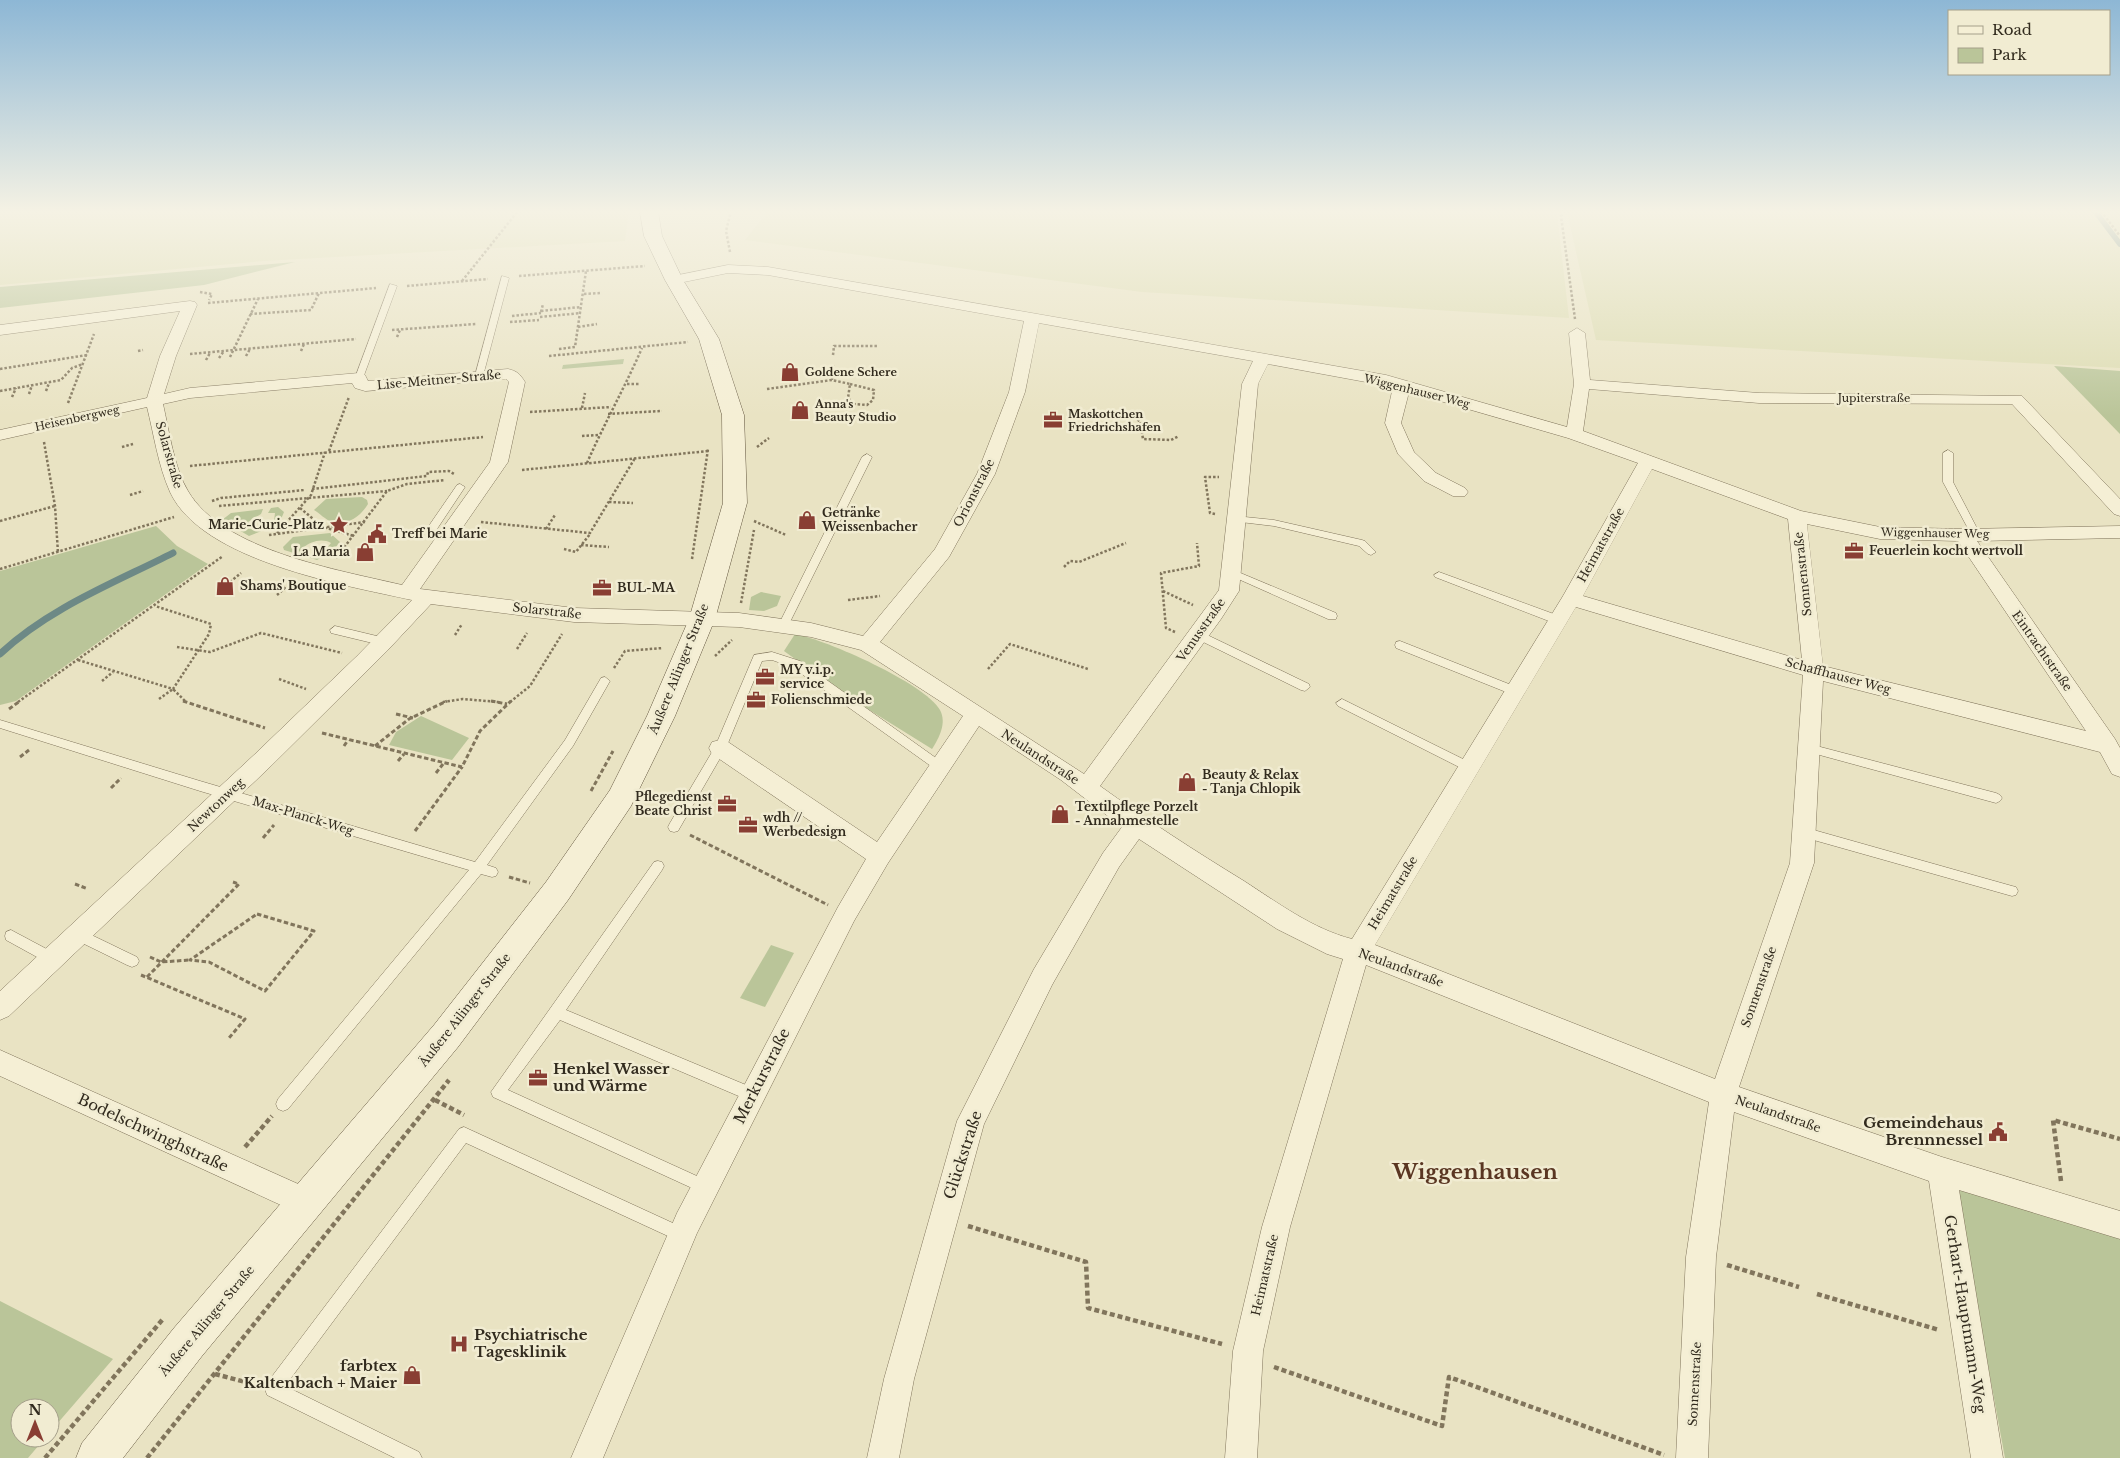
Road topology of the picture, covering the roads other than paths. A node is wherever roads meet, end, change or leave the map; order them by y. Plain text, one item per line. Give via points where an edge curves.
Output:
1 (505, 279) edge
2 (679, 279) edge
3 (813, 279) edge
4 (674, 280) joint
5 (393, 286) road end
6 (1032, 318) junction
7 (0, 330) edge
8 (1577, 334) road end
9 (1262, 359) junction
10 (479, 376) junction
11 (359, 378) junction
12 (1582, 384) junction
13 (1402, 385) junction
14 (154, 401) junction
15 (1574, 434) junction
16 (0, 435) edge
17 (1948, 453) dead end
18 (867, 457) dead end
19 (1647, 462) junction
20 (460, 487) dead end
21 (1459, 492) dead end
22 (2120, 510) edge
23 (1797, 516) junction
24 (1235, 519) junction
25 (2120, 532) edge
26 (1969, 535) junction
27 (447, 539) junction
28 (1371, 552) dead end
29 (1230, 572) junction
30 (1439, 575) dead end
31 (416, 595) junction
32 (1570, 599) junction
33 (1332, 616) dead end
34 (702, 619) junction
35 (1558, 620) junction
36 (783, 626) junction
37 (335, 630) dead end
38 (1197, 638) junction
39 (385, 642) junction
40 (867, 644) junction
41 (1400, 646) dead end
42 (1813, 671) junction
43 (605, 681) road end
44 (1305, 688) dead end
45 (1515, 691) junction
46 (1342, 703) dead end
47 (975, 715) junction
48 (0, 724) edge
49 (2107, 745) junction
50 (720, 748) junction
51 (1809, 748) junction
52 (939, 766) junction
53 (1469, 767) junction
54 (2120, 768) edge
55 (1087, 787) junction
56 (229, 794) junction
57 (1996, 798) dead end
58 (1136, 824) junction
59 (674, 827) road end
60 (1803, 832) junction
61 (880, 856) junction
62 (658, 866) dead end
63 (478, 868) junction
64 (492, 872) dead end
65 (2012, 890) dead end
66 (77, 934) junction
67 (11, 936) dead end
68 (1358, 951) junction
69 (51, 958) junction
70 (135, 962) road end
71 (0, 1008) edge
72 (557, 1012) junction
73 (0, 1063) edge
74 (753, 1095) junction
75 (1722, 1095) junction
76 (283, 1104) road end
77 (1942, 1171) junction
78 (705, 1187) junction
79 (306, 1202) junction
80 (2120, 1226) edge
81 (683, 1235) junction
82 (97, 1458) edge
83 (413, 1458) edge
84 (587, 1458) edge
85 (884, 1458) edge
86 (1241, 1458) edge
87 (1692, 1458) edge
88 (1987, 1458) edge

1 - 10 lane
2 - 4 street, Wiggenhauser Weg
3 - 6 street, Wiggenhauser Weg
4 - 34 main road, Äußere Ailinger Straße via 709,339 733,415 744,512
5 - 11 lane, Lise-Meitner-Straße
6 - 9 street, Wiggenhauser Weg
6 - 40 street, Orionstraße via 1017,392 986,474 942,553
7 - 14 street via 190,305 168,356
8 - 12 street
9 - 13 street, Wiggenhauser Weg
9 - 24 street, Venusstraße via 1250,384
10 - 11 street, Lise-Meitner-Straße via 365,386 361,385
10 - 27 street, Lise-Meitner-Straße via 508,374 517,382 499,462
11 - 14 street, Lise-Meitner-Straße via 190,393
12 - 15 street
12 - 22 street, Jupiterstraße via 1758,398 2016,399
13 - 15 street, Wiggenhauser Weg
13 - 21 street via 1393,423 1407,454 1430,477
14 - 16 street, Heisenbergweg
14 - 31 street, Solarstraße via 179,492 211,527 239,545 322,573
15 - 19 street, Wiggenhauser Weg
17 - 26 lane via 1948,482
18 - 36 lane
19 - 23 street, Wiggenhauser Weg
19 - 32 street, Heimatstraße
20 - 27 lane via 431,530
23 - 26 street, Wiggenhauser Weg via 1880,533
23 - 42 street, Sonnenstraße
24 - 28 lane via 1274,523 1362,543
24 - 29 street, Venusstraße
25 - 26 street, Wiggenhauser Weg
26 - 49 street, Eintrachtstraße
27 - 31 street, Lise-Meitner-Straße
29 - 33 lane
29 - 38 street, Venusstraße via 1229,591
30 - 35 lane
31 - 34 street, Solarstraße via 574,615
31 - 39 street, Newtonweg
32 - 35 street, Heimatstraße
32 - 42 street, Schaffhauser Weg
34 - 36 street, Neulandstraße
34 - 79 main road, Äußere Ailinger Straße via 662,716 621,798 557,891 446,1036
35 - 45 street, Heimatstraße
36 - 40 street, Neulandstraße
37 - 39 lane
38 - 44 lane
38 - 55 street, Venusstraße
39 - 56 street, Newtonweg
40 - 47 street, Neulandstraße
41 - 45 lane
42 - 49 street, Schaffhauser Weg
42 - 51 street, Sonnenstraße
43 - 63 lane via 569,743
45 - 53 street, Heimatstraße
46 - 53 lane
47 - 52 street, Merkurstraße
47 - 55 street, Neulandstraße
48 - 56 lane, Max-Planck-Weg
49 - 54 street, Eintrachtstraße
50 - 52 lane via 758,658 772,656 796,664
50 - 59 lane
50 - 61 street
51 - 57 lane
51 - 60 street, Sonnenstraße
52 - 61 street, Merkurstraße
53 - 68 street, Heimatstraße
55 - 58 street, Neulandstraße
56 - 63 lane, Max-Planck-Weg
56 - 66 street, Newtonweg
58 - 68 street, Neulandstraße via 1286,921 1336,946
58 - 85 street, Glückstraße via 1111,860 1042,978 971,1120 899,1379
60 - 65 lane
60 - 75 street, Sonnenstraße via 1802,862
61 - 74 street, Merkurstraße via 846,914
62 - 72 lane
63 - 64 lane, Max-Planck-Weg
63 - 76 lane
66 - 69 street, Newtonweg
66 - 70 lane
67 - 69 lane
68 - 75 street, Neulandstraße
68 - 86 street, Heimatstraße via 1276,1227 1248,1354
69 - 71 street, Newtonweg
72 - 74 lane
72 - 78 lane via 498,1092
73 - 79 street, Bodelschwinghstraße
74 - 78 street, Merkurstraße
75 - 77 street, Neulandstraße
75 - 87 street, Sonnenstraße via 1701,1257
77 - 80 street, Neulandstraße
77 - 88 street, Gerhart-Hauptmann-Weg
78 - 81 street, Merkurstraße
79 - 82 main road, Äußere Ailinger Straße via 188,1342
81 - 83 lane via 464,1134 273,1390
81 - 84 street, Merkurstraße

